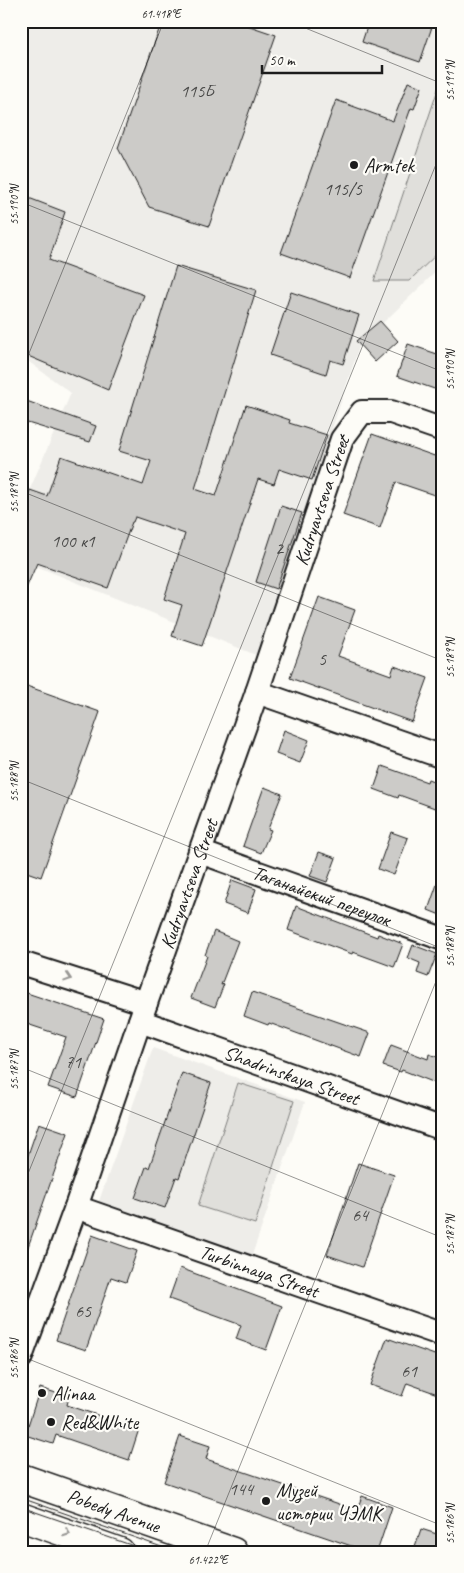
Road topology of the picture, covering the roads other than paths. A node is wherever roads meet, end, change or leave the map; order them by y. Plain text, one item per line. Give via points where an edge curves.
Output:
1 (443, 430) edge
2 (257, 692) junction
3 (443, 757) edge
4 (200, 852) junction
5 (443, 939) edge
6 (21, 963) edge
7 (143, 1012) junction
8 (443, 1128) edge
9 (76, 1207) junction
10 (443, 1335) edge
11 (21, 1357) edge
12 (21, 1478) edge
13 (21, 1517) edge
14 (120, 1552) edge
15 (233, 1552) edge

1 - 2 street, Kudryavtseva Street via 391,412 362,412 342,439
2 - 3 street
2 - 4 street, Kudryavtseva Street
4 - 5 street, Таганайский переулок
4 - 7 street, Kudryavtseva Street
6 -> 7 street, Shadrinskaya Street
7 - 8 street, Shadrinskaya Street
7 - 9 street, Kudryavtseva Street
9 - 10 street, Turbinnaya Street
9 - 11 street, Kudryavtseva Street
12 - 15 main road, Pobedy Avenue
13 -> 14 main road, Pobedy Avenue

